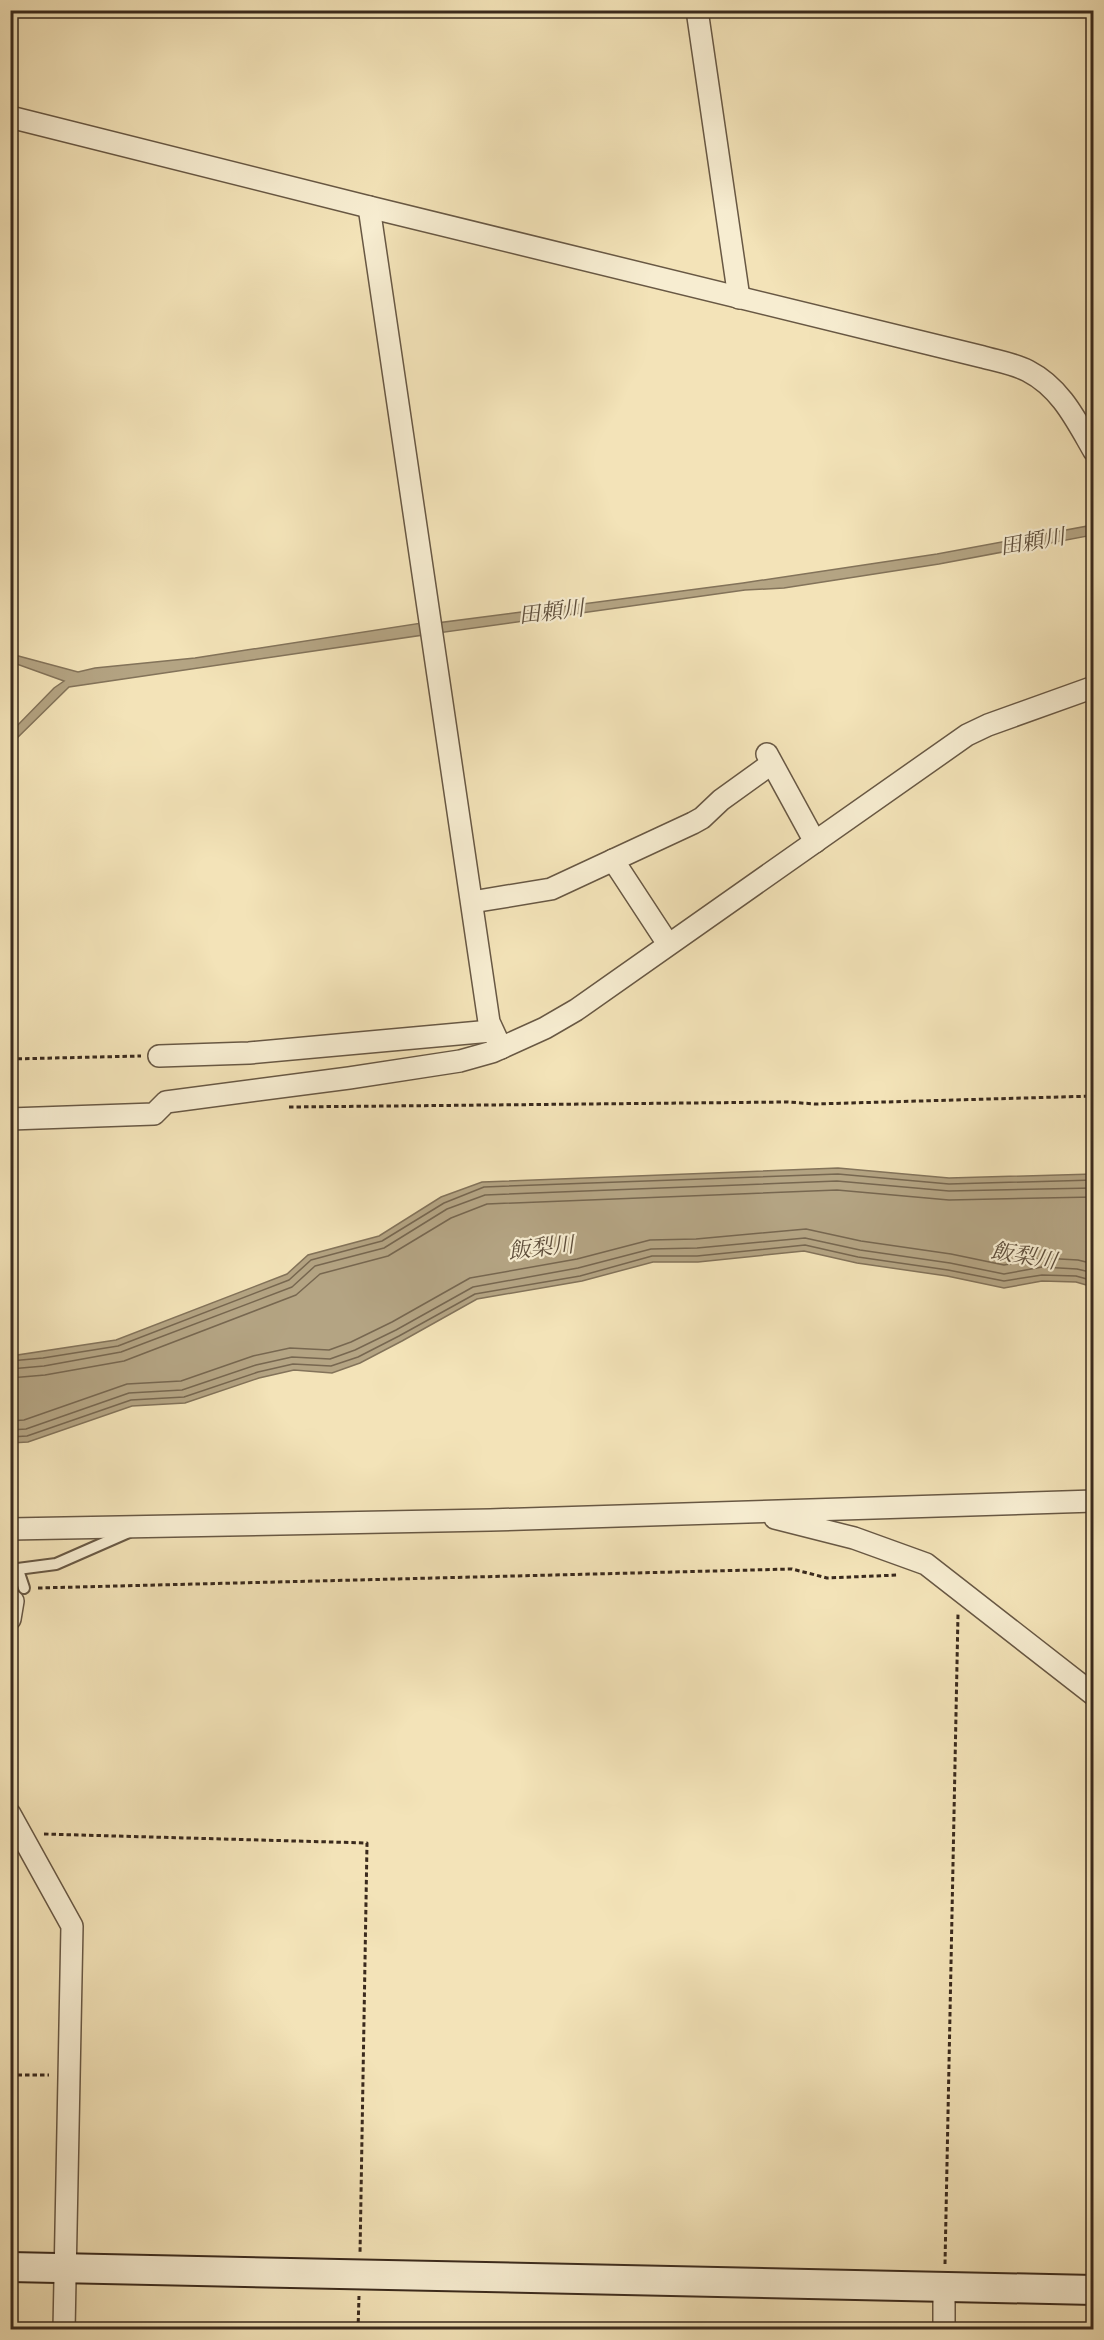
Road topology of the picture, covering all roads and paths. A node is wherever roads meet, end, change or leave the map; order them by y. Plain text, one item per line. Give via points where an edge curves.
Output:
1 (697, 10) edge
2 (10, 117) edge
3 (369, 207) junction
4 (739, 298) junction
5 (1094, 451) edge
6 (1094, 687) edge
7 (815, 842) junction
8 (613, 860) junction
9 (471, 902) junction
10 (668, 944) junction
11 (496, 1039) junction
12 (159, 1056) joint
13 (10, 1059) edge
14 (1094, 1096) edge
15 (285, 1107) dead end
16 (10, 1119) edge
17 (1094, 1501) edge
18 (745, 1511) junction
19 (138, 1527) junction
20 (10, 1529) edge
21 (905, 1574) dead end
22 (17, 1587) edge
23 (963, 1592) junction
24 (1094, 1695) edge
25 (10, 1814) edge
26 (21, 1834) junction
27 (10, 2075) edge
28 (69, 2076) junction
29 (10, 2267) edge
30 (65, 2268) junction
31 (359, 2274) junction
32 (944, 2287) junction
33 (1094, 2290) edge
34 (64, 2330) edge
35 (358, 2330) edge
36 (944, 2330) edge

1 - 4 street
2 - 3 street
3 - 4 street
3 - 9 street
4 - 5 street via 1027,370 1055,390
6 - 7 street via 976,730
7 - 8 street via 769,759 702,818
7 - 10 street
8 - 9 street via 551,889
8 - 10 street
9 - 11 street
10 - 11 street via 545,1028
11 - 12 street
11 - 16 street via 482,1055 442,1064 166,1102 154,1114
12 - 13 path
14 - 15 path via 826,1104
17 - 18 street
18 - 19 street
18 - 23 street via 854,1538 926,1564
19 - 20 street
19 - 22 lane via 56,1564
21 - 22 path via 827,1578 792,1569
23 - 24 street
23 - 32 path via 958,1601
25 - 26 street
26 - 28 street via 72,1926
26 - 31 path via 367,1843
27 - 28 path
28 - 30 street
29 - 30 street
30 - 31 street
30 - 34 street
31 - 32 street
31 - 35 path
32 - 33 street
32 - 36 street

